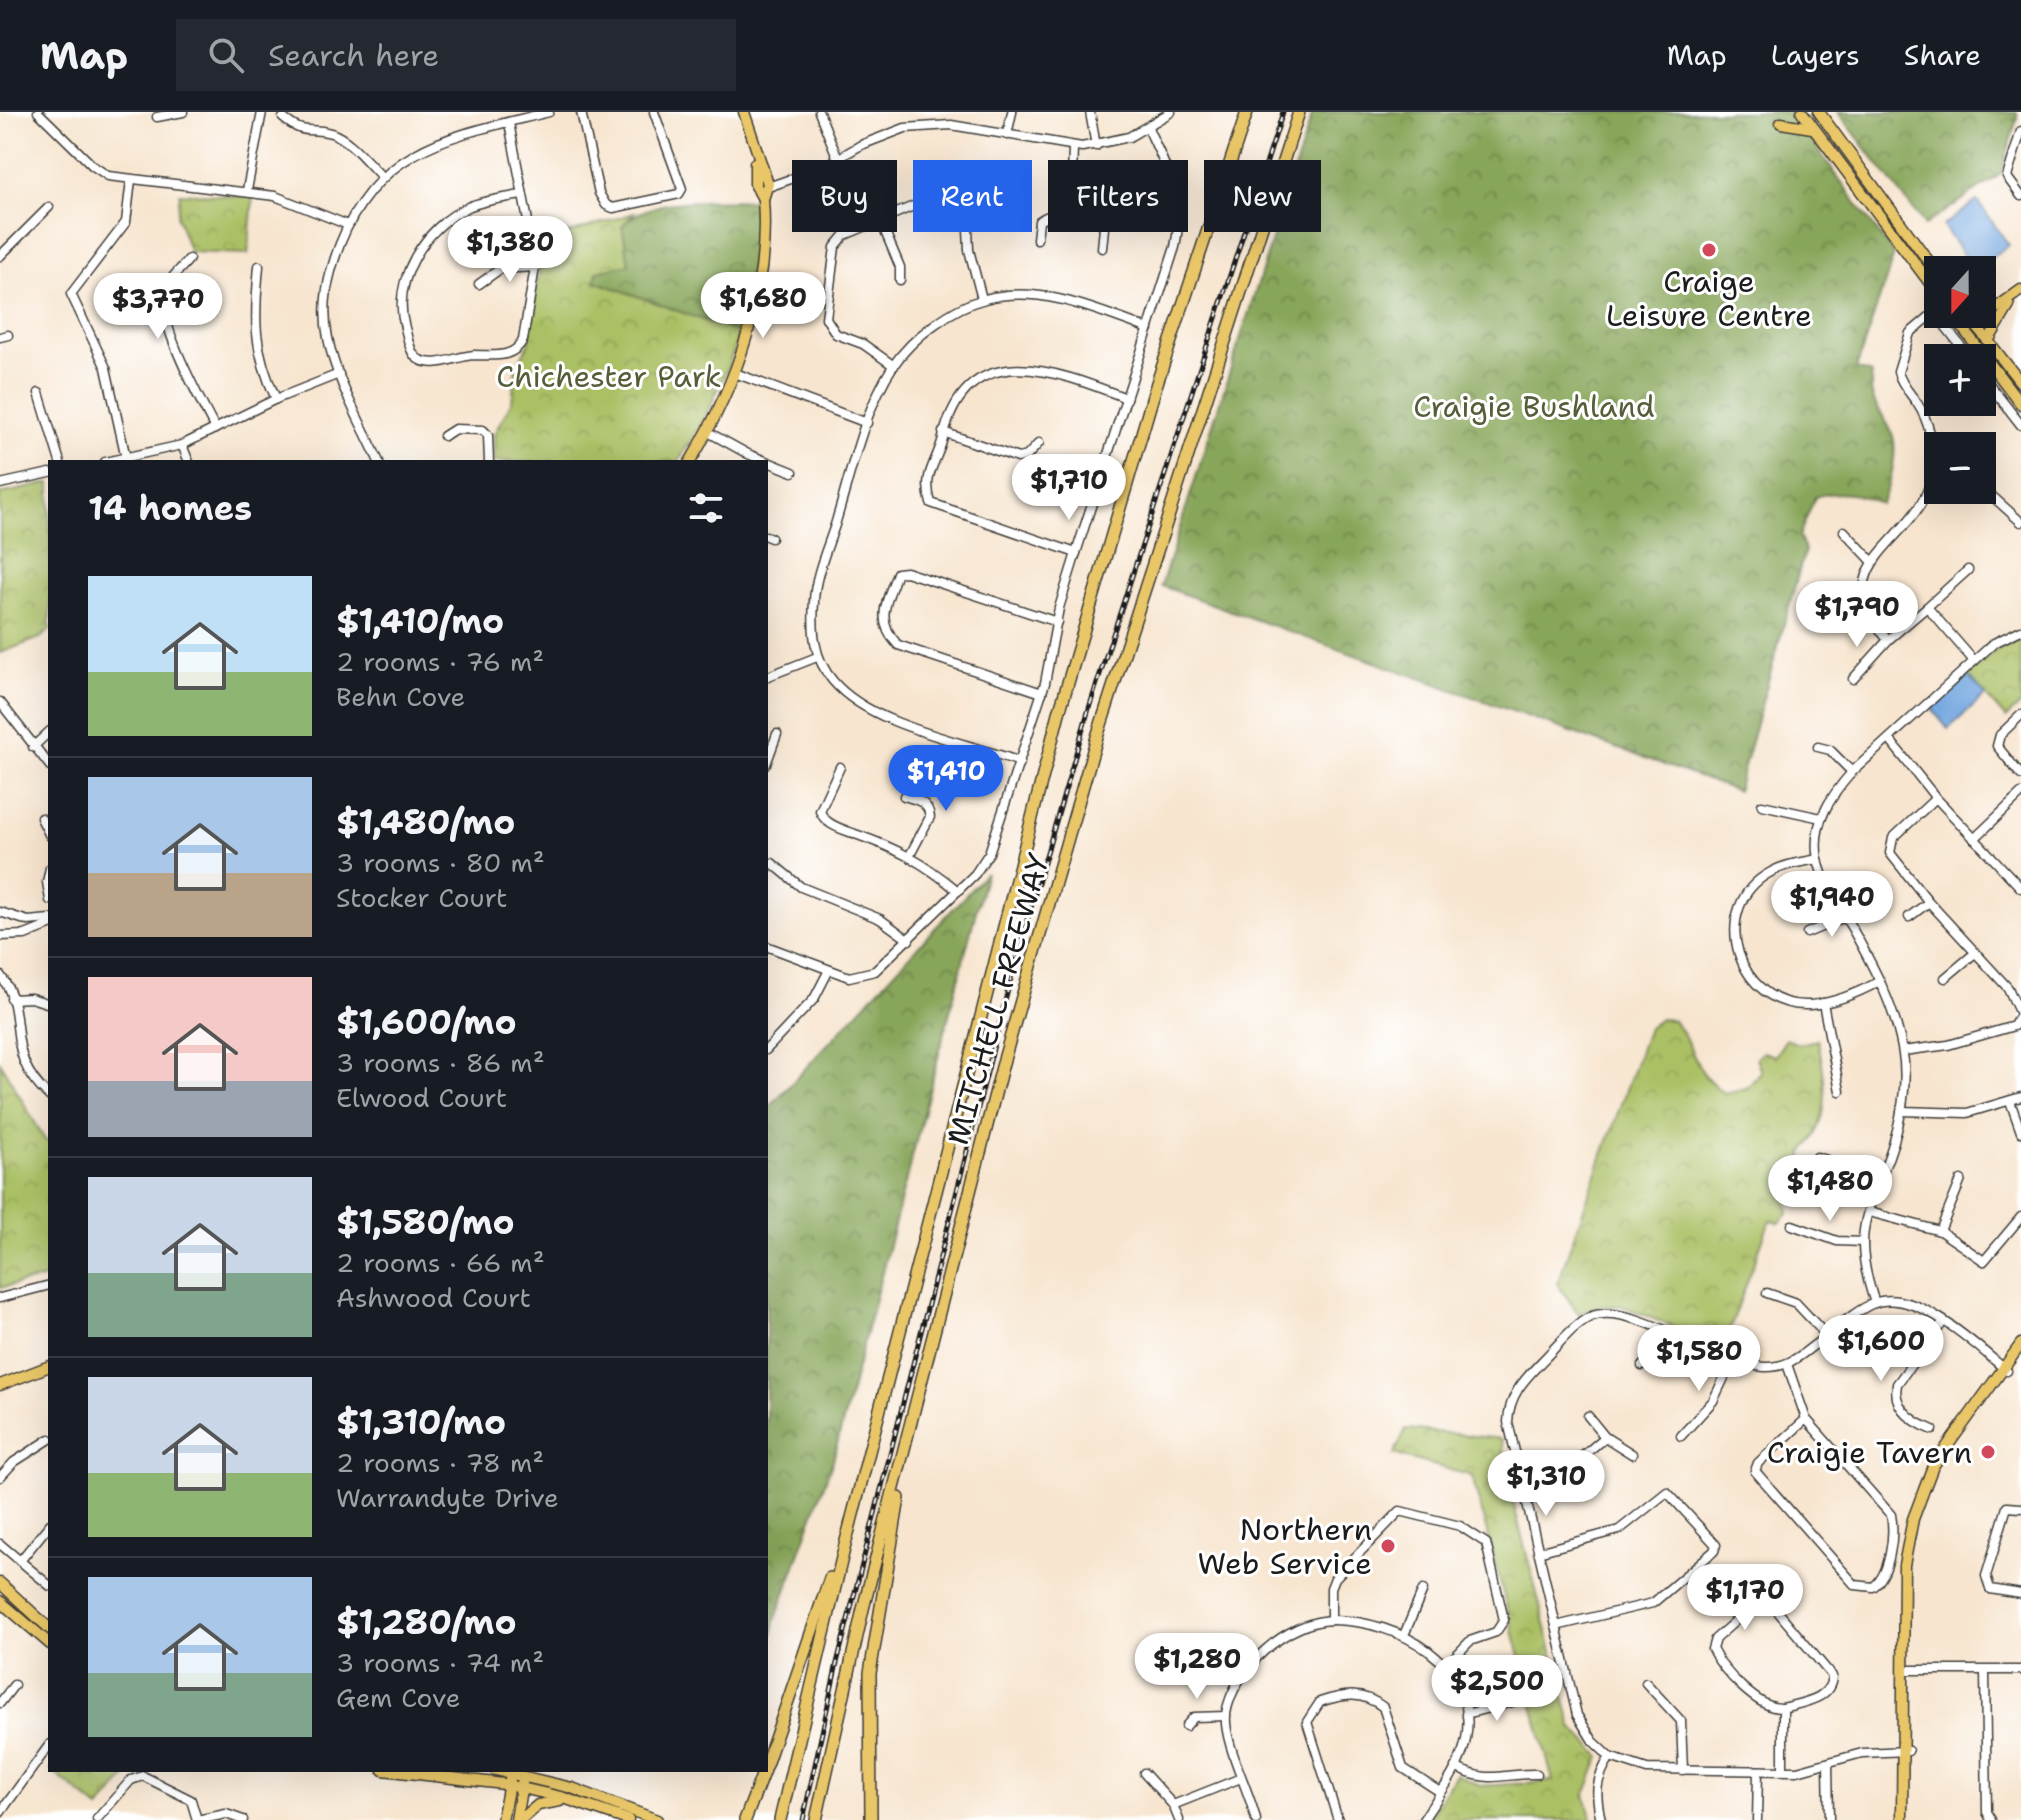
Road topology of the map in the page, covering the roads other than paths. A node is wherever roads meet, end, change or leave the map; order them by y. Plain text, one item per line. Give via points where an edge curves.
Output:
1 (38, 112) edge
2 (183, 112) edge
3 (262, 112) edge
4 (547, 112) edge
5 (581, 112) edge
6 (654, 112) edge
7 (741, 112) edge
8 (819, 112) edge
9 (944, 112) edge
10 (1012, 112) edge
11 (1090, 112) edge
12 (1171, 112) edge
13 (1241, 112) edge
14 (1247, 112) edge
15 (1802, 112) edge
16 (1819, 112) edge
17 (1299, 114) edge
18 (157, 117) dead end
19 (283, 118) dead end
20 (509, 123) junction
21 (1781, 123) dead end
22 (944, 124) junction
23 (1148, 128) junction
24 (1814, 129) junction
25 (2021, 131) edge
26 (1007, 135) junction
27 (1096, 146) junction
28 (1073, 147) junction
29 (1232, 149) junction
30 (838, 159) junction
31 (1073, 160) edge
32 (381, 176) junction
33 (131, 180) junction
34 (765, 185) junction
35 (247, 190) junction
36 (522, 195) junction
37 (2021, 196) edge
38 (49, 207) dead end
39 (897, 214) edge
40 (1048, 214) edge
41 (348, 225) junction
42 (853, 232) edge
43 (885, 232) edge
44 (1104, 232) edge
45 (1037, 239) dead end
46 (1102, 248) dead end
47 (0, 256) edge
48 (1925, 256) edge
49 (189, 259) dead end
50 (259, 266) dead end
51 (535, 267) junction
52 (1924, 275) edge
53 (900, 280) dead end
54 (479, 284) dead end
55 (2021, 290) edge
56 (2021, 297) edge
57 (982, 299) junction
58 (1996, 305) edge
59 (2009, 306) junction
60 (1996, 312) edge
61 (1963, 328) edge
62 (1970, 328) edge
63 (1978, 328) edge
64 (1149, 329) junction
65 (1967, 333) junction
66 (1988, 341) junction
67 (1959, 344) edge
68 (894, 366) junction
69 (735, 373) junction
70 (339, 374) junction
71 (2021, 383) edge
72 (39, 393) dead end
73 (1996, 393) edge
74 (1126, 398) junction
75 (276, 399) junction
76 (2021, 404) edge
77 (867, 423) junction
78 (2021, 425) edge
79 (215, 429) junction
80 (708, 432) junction
81 (943, 432) junction
82 (1929, 432) edge
83 (444, 436) dead end
84 (1039, 443) dead end
85 (182, 445) junction
86 (126, 458) junction
87 (59, 460) edge
88 (116, 460) edge
89 (188, 460) edge
90 (378, 460) edge
91 (489, 460) edge
92 (691, 460) edge
93 (763, 460) edge
94 (768, 462) edge
95 (793, 472) dead end
96 (48, 473) edge
97 (0, 484) edge
98 (1924, 495) edge
99 (1996, 499) edge
100 (2021, 521) edge
101 (1844, 531) dead end
102 (1076, 553) junction
103 (1871, 560) junction
104 (1968, 570) dead end
105 (1927, 607) junction
106 (1057, 622) junction
107 (2021, 630) edge
108 (1888, 640) junction
109 (817, 657) junction
110 (1974, 661) junction
111 (768, 676) edge
112 (1853, 679) dead end
113 (1042, 693) junction
114 (0, 702) edge
115 (2021, 715) edge
116 (48, 733) edge
117 (777, 734) dead end
118 (1889, 739) junction
119 (33, 747) junction
120 (1818, 747) dead end
121 (768, 759) edge
122 (1020, 762) junction
123 (48, 764) edge
124 (840, 767) dead end
125 (1852, 772) junction
126 (2021, 775) edge
127 (2021, 794) edge
128 (904, 796) dead end
129 (1936, 798) junction
130 (1762, 805) dead end
131 (41, 818) dead end
132 (1821, 818) junction
133 (48, 832) edge
134 (1974, 839) junction
135 (910, 855) junction
136 (1818, 859) junction
137 (772, 863) dead end
138 (2021, 888) edge
139 (958, 891) junction
140 (1929, 902) junction
141 (0, 912) edge
142 (1845, 917) junction
143 (1909, 917) dead end
144 (48, 922) edge
145 (48, 923) edge
146 (1807, 933) dead end
147 (0, 936) edge
148 (909, 940) junction
149 (768, 947) edge
150 (1975, 953) junction
151 (829, 970) junction
152 (0, 975) edge
153 (1945, 978) dead end
154 (1880, 981) junction
155 (11, 999) junction
156 (48, 1003) edge
157 (1823, 1003) junction
158 (768, 1048) edge
159 (1903, 1051) junction
160 (1840, 1091) dead end
161 (48, 1096) edge
162 (2021, 1097) edge
163 (2010, 1101) junction
164 (1901, 1111) junction
165 (2021, 1132) edge
166 (1817, 1157) dead end
167 (1880, 1177) junction
168 (1961, 1180) dead end
169 (1869, 1212) junction
170 (2021, 1217) edge
171 (1792, 1225) dead end
172 (1940, 1231) junction
173 (1863, 1242) junction
174 (48, 1286) edge
175 (1767, 1293) dead end
176 (0, 1298) edge
177 (1875, 1303) junction
178 (1943, 1322) junction
179 (1660, 1330) junction
180 (1827, 1336) junction
181 (2021, 1344) edge
182 (2021, 1355) edge
183 (1733, 1359) junction
184 (48, 1364) edge
185 (1787, 1364) junction
186 (1642, 1366) dead end
187 (2005, 1369) junction
188 (0, 1383) edge
189 (1588, 1416) dead end
190 (1806, 1419) junction
191 (1933, 1430) dead end
192 (1681, 1436) dead end
193 (1605, 1437) junction
194 (48, 1440) edge
195 (1632, 1454) dead end
196 (904, 1462) junction
197 (1521, 1473) junction
198 (0, 1477) edge
199 (2021, 1508) edge
200 (48, 1526) edge
201 (0, 1544) edge
202 (844, 1549) junction
203 (1538, 1552) junction
204 (20, 1561) junction
205 (0, 1583) edge
206 (48, 1584) edge
207 (1423, 1590) dead end
208 (2021, 1594) edge
209 (0, 1601) edge
210 (1331, 1620) junction
211 (1556, 1626) junction
212 (48, 1627) edge
213 (1404, 1635) junction
214 (48, 1642) edge
215 (1446, 1666) junction
216 (1906, 1670) junction
217 (2021, 1670) edge
218 (1985, 1671) junction
219 (1646, 1683) dead end
220 (14, 1685) dead end
221 (1520, 1700) dead end
222 (0, 1703) edge
223 (1783, 1708) junction
224 (1466, 1714) junction
225 (1226, 1716) junction
226 (1186, 1726) dead end
227 (48, 1747) edge
228 (1905, 1751) junction
229 (48, 1756) edge
230 (1610, 1757) junction
231 (768, 1758) edge
232 (1828, 1763) junction
233 (1455, 1767) junction
234 (1683, 1770) junction
235 (1783, 1770) junction
236 (1758, 1771) junction
237 (401, 1772) edge
238 (511, 1772) joint
239 (763, 1772) edge
240 (1144, 1773) dead end
241 (1537, 1774) dead end
242 (524, 1775) junction
243 (1241, 1778) junction
244 (489, 1782) junction
245 (509, 1785) junction
246 (521, 1788) junction
247 (1440, 1792) junction
248 (574, 1802) junction
249 (1173, 1805) junction
250 (0, 1813) edge
251 (97, 1819) edge
252 (1, 1820) edge
253 (197, 1820) edge
254 (243, 1820) edge
255 (500, 1820) edge
256 (518, 1820) edge
257 (628, 1820) edge
258 (657, 1820) edge
259 (745, 1820) edge
260 (780, 1820) edge
261 (816, 1820) edge
262 (871, 1820) edge
263 (1179, 1820) edge
264 (1256, 1820) edge
265 (1338, 1820) edge
266 (1423, 1820) edge
267 (1601, 1820) edge
268 (1757, 1820) edge
269 (1829, 1820) edge
270 (1904, 1820) edge
271 (1991, 1820) edge

1 - 33 street via 93,166 108,176
2 - 18 street
3 - 35 street
4 - 20 street
5 - 6 street via 599,193 613,208 679,194 682,189
7 - 34 main road
8 - 30 street
9 - 22 street
10 - 26 street
11 - 27 street
12 - 23 street
13 - 29 highway
14 - 29 highway, MITCHELL FREEWAY
15 - 24 main road
16 - 48 main road
17 - 196 highway, MITCHELL FREEWAY via 1097,737 1003,1063
19 - 32 street via 298,130 331,133 344,140
20 - 32 street via 416,151
20 - 36 street
21 - 24 main road
22 - 26 street
22 - 30 street via 886,133
23 - 27 street
23 - 64 street via 1172,179 1179,220
24 - 52 main road
25 - 37 street via 2007,177
26 - 28 street
27 - 28 street
28 - 31 street
29 - 202 highway, MITCHELL FREEWAY via 1059,713
30 - 34 street
32 - 41 street
33 - 35 street
33 - 86 street via 126,222 71,294 106,368
34 - 69 main road via 753,311
35 - 41 street
36 - 51 street
36 - 51 street via 470,206 427,238 401,294 413,355 433,363 518,349
38 - 47 street
39 - 57 street via 930,199 959,199 967,209 969,250
40 - 45 street via 1039,221
41 - 70 street via 326,295 328,337
42 - 68 street via 835,247 826,318 836,334 863,344
43 - 53 street
44 - 46 street
49 - 79 street via 165,289 163,306
50 - 75 street via 257,349
51 - 54 street via 500,269
55 - 58 main road
56 - 59 main road
57 - 64 street via 1018,293 1059,299
57 - 68 street via 946,317
59 - 60 main road
59 - 66 main road
61 - 65 main road
62 - 65 main road
63 - 66 main road
64 - 74 street
65 - 76 main road
66 - 71 main road
67 - 82 street via 1939,318 1929,317 1914,327 1898,366
68 - 77 street
69 - 77 street
69 - 80 main road
70 - 75 street
70 - 90 street
72 - 87 street
73 - 78 street
74 - 81 street via 1018,366 986,376 959,398
74 - 102 street
75 - 79 street
77 - 109 street via 814,596
79 - 85 street
80 - 92 main road
80 - 93 street
81 - 84 street via 1018,458
81 - 102 street via 925,484 931,503
83 - 91 street via 455,429 483,430
85 - 86 street
85 - 89 street
86 - 88 street
94 - 95 street
96 - 97 street
98 - 103 street via 1914,516
99 - 100 street
101 - 103 street
102 - 106 street
103 - 108 street via 1864,599
104 - 105 street
105 - 108 street
105 - 110 street
106 - 113 street
106 - 113 street via 906,572 897,573 886,599 886,632 898,645
107 - 110 street via 2006,635
108 - 112 street
109 - 111 street
109 - 122 street via 833,682 870,711
110 - 118 street
113 - 122 street
114 - 119 street
115 - 126 street via 2000,735 1997,746
116 - 119 street
117 - 121 street
118 - 125 street
118 - 129 street
119 - 123 street
120 - 125 street via 1830,750
122 - 139 street via 989,853
124 - 135 street via 822,817 835,827
125 - 132 street
127 - 134 street
128 - 135 street via 927,805 930,817
129 - 134 street
129 - 140 street via 1889,848
130 - 132 street
131 - 133 street
132 - 136 street
134 - 138 street
135 - 139 street
136 - 142 street
136 - 157 street via 1786,865 1756,883 1739,910 1735,930 1742,965 1765,992 1795,1003
137 - 148 street via 801,887 880,919
139 - 148 street
140 - 143 street
140 - 150 street
141 - 144 street
142 - 146 street
142 - 154 street
145 - 147 street via 25,935
148 - 151 street via 875,971 849,977
149 - 151 street
150 - 153 street
150 - 159 street via 2015,998 2019,1020 1980,1037
151 - 158 street via 814,999
152 - 155 street
154 - 157 street
154 - 159 street
155 - 156 street
155 - 161 street via 8,1030 15,1060 27,1082
157 - 160 street
159 - 164 street
162 - 163 street
163 - 164 street via 1955,1115
163 - 165 street
164 - 167 street
166 - 167 street
167 - 169 street
168 - 172 street
169 - 172 street
169 - 173 street
170 - 172 street via 1984,1261
171 - 173 street via 1837,1241
173 - 177 street
174 - 176 street
175 - 180 street via 1796,1303
177 - 178 street via 1905,1300
177 - 180 street
178 - 187 street
178 - 191 street via 1895,1394 1902,1409
179 - 183 street
179 - 186 street
179 - 197 street via 1604,1313 1575,1327 1519,1387 1510,1404 1508,1422
180 - 185 street
181 - 187 main road
182 - 187 main road
183 - 185 street via 1763,1367
183 - 192 street via 1713,1401
184 - 188 main road
185 - 190 street
187 - 216 main road via 1943,1459 1923,1502 1910,1552
189 - 193 street
190 - 190 street via 1755,1471 1855,1585 1873,1587 1884,1574 1891,1515
193 - 195 street
193 - 197 street via 1583,1456
194 - 198 street
196 - 261 highway, MITCHELL FREEWAY via 863,1609
196 - 262 highway via 870,1673
197 - 203 street
199 - 208 street via 2007,1507 1986,1576 1990,1589
200 - 204 street
201 - 204 street
202 - 231 highway
202 - 260 highway, MITCHELL FREEWAY
203 - 211 street
203 - 211 street via 1619,1530 1667,1492 1716,1545 1653,1603
204 - 206 street
205 - 212 main road
207 - 213 street
209 - 214 main road
210 - 213 street via 1371,1624
210 - 215 street via 1335,1578 1393,1515 1411,1510 1460,1526 1486,1543 1504,1620 1496,1632 1470,1641
210 - 225 street via 1278,1640 1255,1658 1237,1682
211 - 230 street via 1577,1715
213 - 215 street
215 - 224 street
216 - 218 street
216 - 228 main road
217 - 218 street
218 - 271 street
219 - 234 street via 1681,1721
220 - 222 street
221 - 224 street
223 - 223 street via 1757,1701 1712,1649 1715,1639 1759,1600 1769,1601 1832,1676 1825,1695
223 - 235 street
224 - 233 street via 1466,1740
225 - 226 street via 1194,1717
225 - 243 street
227 - 250 street
228 - 232 street via 1862,1753
228 - 270 main road
229 - 252 street
230 - 234 street via 1647,1769
230 - 267 street via 1596,1789
232 - 235 street
232 - 269 street
233 - 241 street via 1489,1780
233 - 247 street
234 - 236 street
235 - 236 street
236 - 268 street
237 - 244 main road
238 - 242 main road
238 - 245 main road
239 - 259 highway
240 - 249 street
242 - 246 main road
242 - 258 main road
243 - 249 street
243 - 264 street
244 - 245 main road
244 - 255 main road via 499,1800
245 - 246 main road
245 - 255 main road
246 - 248 main road
246 - 256 main road
247 - 265 street via 1403,1768 1383,1707 1361,1694 1339,1696 1320,1702 1307,1722
247 - 266 street
248 - 256 main road via 538,1805
248 - 257 main road
249 - 263 street
251 - 253 street via 131,1780 143,1776 191,1800
253 - 254 street via 226,1814

